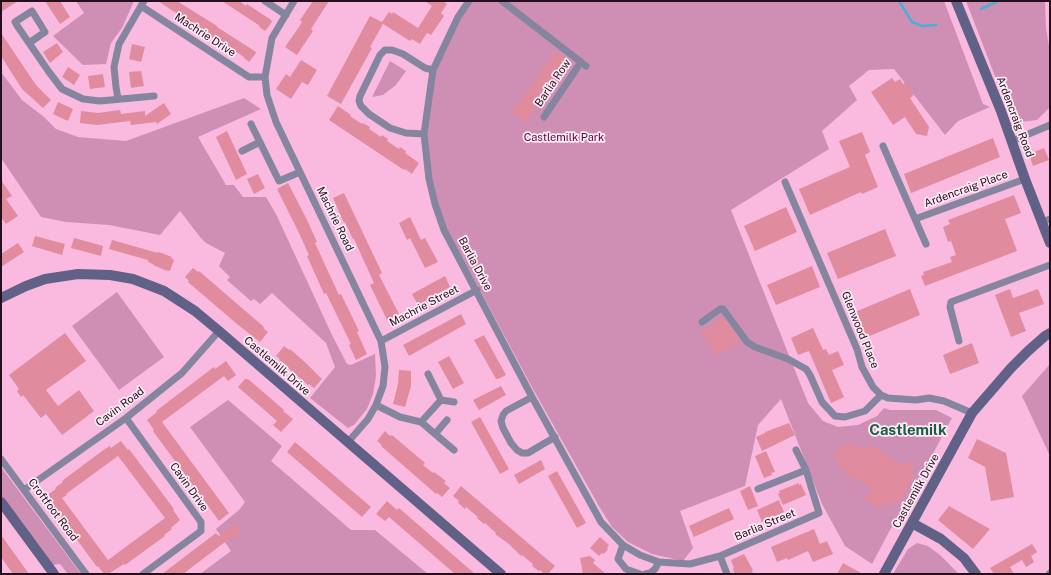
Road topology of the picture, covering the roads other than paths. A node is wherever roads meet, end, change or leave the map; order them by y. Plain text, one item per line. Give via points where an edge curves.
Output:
1 (265, 1) edge
2 (294, 1) edge
3 (469, 1) edge
4 (502, 1) edge
5 (956, 1) edge
6 (143, 4) edge
7 (286, 15) junction
8 (29, 43) junction
9 (433, 70) junction
10 (265, 77) junction
11 (154, 96) dead end
12 (118, 98) junction
13 (544, 117) dead end
14 (251, 124) dead end
15 (1050, 125) edge
16 (424, 134) junction
17 (1012, 141) junction
18 (260, 142) junction
19 (883, 146) dead end
20 (242, 151) dead end
21 (300, 172) junction
22 (1025, 179) junction
23 (785, 182) dead end
24 (915, 219) junction
25 (1046, 220) edge
26 (1050, 243) edge
27 (926, 244) dead end
28 (1050, 265) edge
29 (477, 290) junction
30 (1, 298) edge
31 (702, 322) dead end
32 (218, 331) junction
33 (1050, 333) edge
34 (381, 341) junction
35 (959, 341) dead end
36 (428, 374) dead end
37 (881, 395) junction
38 (532, 397) junction
39 (441, 400) junction
40 (454, 402) dead end
41 (376, 406) junction
42 (972, 413) junction
43 (126, 418) junction
44 (447, 420) dead end
45 (421, 422) junction
46 (435, 434) junction
47 (555, 437) junction
48 (348, 442) junction
49 (454, 450) dead end
50 (796, 450) dead end
51 (1, 459) edge
52 (806, 470) junction
53 (758, 489) dead end
54 (24, 490) junction
55 (1, 502) edge
56 (912, 523) junction
57 (623, 545) junction
58 (720, 556) junction
59 (659, 562) junction
60 (54, 574) edge
61 (86, 574) edge
62 (143, 574) edge
63 (500, 574) edge
64 (640, 574) edge
65 (645, 574) edge
66 (727, 574) edge
67 (884, 574) edge
68 (976, 574) edge

1 - 7 street
2 - 7 street, Machrie Road
3 - 9 street, Barlia Drive via 458,17
4 - 13 street, Barlia Row via 584,64
5 - 17 street, Ardencraig Road
6 - 10 street, Machrie Drive via 248,77
6 - 12 street via 119,44 114,66
7 - 10 street, Machrie Road via 272,38
8 - 8 street via 15,22 32,11 45,32
8 - 12 street via 62,89 82,99 100,101
9 - 16 street, Barlia Drive
9 - 16 street via 403,54 386,50 380,55 359,101 369,114 390,128 406,133
10 - 21 street, Machrie Road via 276,122
11 - 12 street
14 - 18 street
15 - 17 street
16 - 29 street, Barlia Drive via 429,179 435,204 444,230
17 - 22 street, Ardencraig Road
18 - 20 street
18 - 21 street via 279,181
19 - 24 street, Ardencraig Place
21 - 34 street, Machrie Road
22 - 24 street, Ardencraig Place
22 - 25 street, Ardencraig Road
23 - 37 street, Glenwood Place via 860,356 864,372
24 - 27 street, Ardencraig Place
25 - 26 street, Ardencraig Road
28 - 35 street via 952,302 950,307
29 - 34 street, Machrie Street
29 - 38 street, Barlia Drive
30 - 32 street, Castlemilk Drive via 45,279 78,274 110,275 133,279 164,291 195,311
31 - 37 street via 723,309 747,342 806,369 822,402 835,416 846,417 865,411
32 - 43 street, Cavin Road via 182,373
32 - 48 street, Castlemilk Drive
33 - 42 street, Castlemilk Drive via 1028,350
34 - 41 street, Machrie Road via 385,367 383,386
36 - 39 street
37 - 42 street via 916,400 929,398 944,401
38 - 47 street, Barlia Drive
38 - 47 street via 503,415 503,428 511,443 517,450 528,453
39 - 40 street
39 - 45 street
41 - 45 street via 400,417
41 - 48 street, Machrie Road
42 - 56 street, Castlemilk Drive
43 - 54 street, Cavin Road
43 - 62 street, Cavin Drive via 201,522 201,531
44 - 46 street
45 - 46 street
46 - 49 street
47 - 57 street, Barlia Drive via 601,522
48 - 63 street, Castlemilk Drive
50 - 52 street
51 - 54 street, Croftfoot Road
52 - 53 street
52 - 58 street, Barlia Street via 819,513
54 - 61 street, Croftfoot Road
55 - 60 street
56 - 67 street, Castlemilk Drive
56 - 68 street via 964,558
57 - 59 street, Barlia Drive
57 - 64 street via 618,559 626,569
58 - 59 street, Barlia Drive via 690,564
58 - 66 street
59 - 65 street via 655,569

